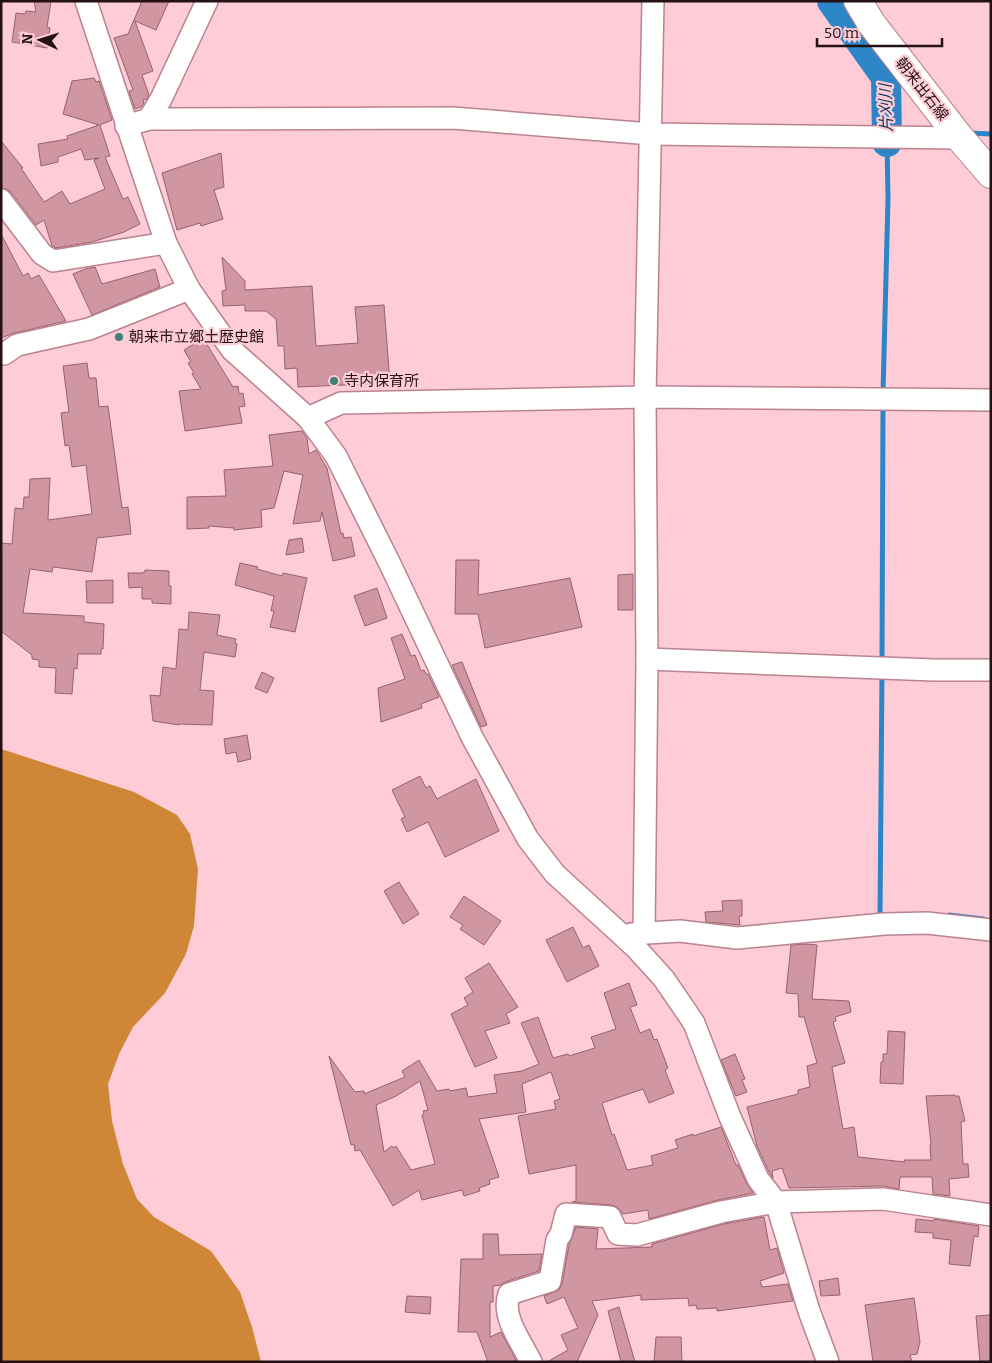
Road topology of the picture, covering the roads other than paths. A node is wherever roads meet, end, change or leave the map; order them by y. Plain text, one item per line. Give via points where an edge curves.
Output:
1 (86, 1) edge
2 (207, 1) edge
3 (653, 1) edge
4 (858, 1) edge
5 (149, 119) junction
6 (126, 126) junction
7 (651, 134) junction
8 (960, 138) junction
9 (991, 174) edge
10 (1, 200) edge
11 (166, 244) junction
12 (189, 289) junction
13 (4, 354) dead end
14 (645, 398) junction
15 (991, 400) edge
16 (308, 418) junction
17 (647, 659) junction
18 (991, 670) edge
19 (991, 930) edge
20 (644, 933) junction
21 (621, 934) junction
22 (776, 1202) junction
23 (991, 1215) edge
24 (531, 1362) edge
25 (828, 1362) edge

1 - 6 street
2 - 5 street
3 - 7 street
4 - 8 main road, 朝来出石線 via 871,23
5 - 6 street
5 - 7 street via 453,118
6 - 11 street
7 - 8 street
7 - 14 street
8 - 9 main road, 朝来出石線
10 - 11 street via 42,254 53,261
11 - 12 street
12 - 13 street via 89,329 17,345
12 - 16 street via 232,350
14 - 15 street
14 - 16 street via 340,403
14 - 17 street
16 - 21 street via 336,456 472,738 528,839 555,874
17 - 18 street
17 - 20 street
19 - 20 street via 927,923 737,938 680,931
20 - 21 street
21 - 22 street via 664,978 694,1023 758,1179
22 - 23 street via 883,1199
22 - 24 street via 721,1212 637,1235 618,1234 610,1217 566,1214 557,1240 550,1281 509,1294 507,1300 507,1316
22 - 25 street

